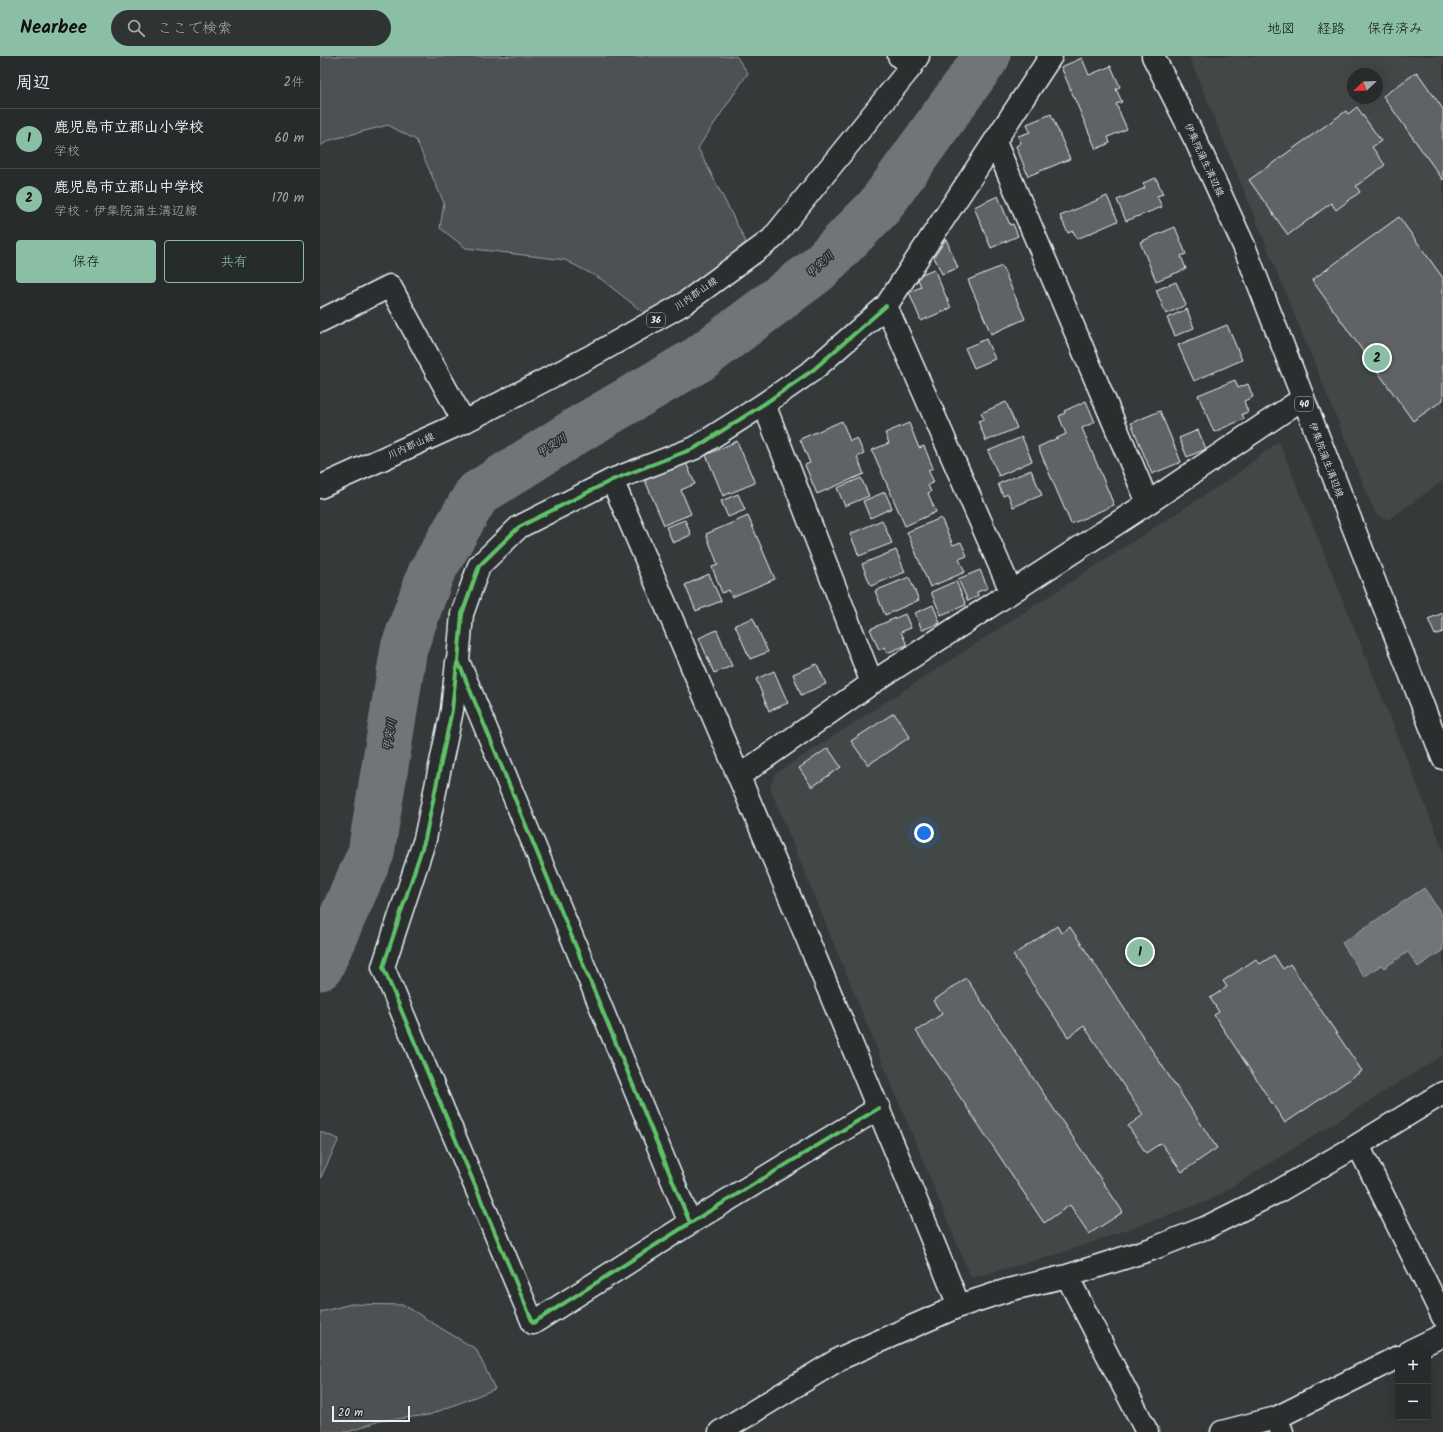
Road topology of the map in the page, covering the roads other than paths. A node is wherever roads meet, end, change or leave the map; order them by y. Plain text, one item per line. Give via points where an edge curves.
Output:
1 (1051, 56) edge
2 (1153, 56) edge
3 (909, 60) edge
4 (995, 142) junction
5 (886, 306) junction
6 (320, 320) edge
7 (1302, 399) junction
8 (764, 404) junction
9 (464, 422) junction
10 (612, 480) junction
11 (320, 487) edge
12 (1148, 503) junction
13 (1011, 591) junction
14 (458, 661) junction
15 (872, 684) junction
16 (1443, 758) edge
17 (739, 776) junction
18 (1443, 1093) edge
19 (879, 1108) junction
20 (1358, 1145) junction
21 (690, 1223) junction
22 (1067, 1276) junction
23 (959, 1306) junction
24 (1443, 1317) edge
25 (1443, 1335) edge
26 (1416, 1348) edge
27 (1395, 1359) edge
28 (1279, 1425) edge
29 (720, 1432) edge
30 (1147, 1432) edge
31 (1222, 1432) edge

1 - 4 street
2 - 7 street, 伊集院蒲生溝辺線 / 40 via 1196,141 1244,246
3 - 9 street, 川内郡山線 / 36 via 772,239 685,303 599,352
4 - 5 street
4 - 12 street
5 - 8 street via 813,370
5 - 13 street
6 - 9 street via 390,286
7 - 12 street
7 - 16 street, 伊集院蒲生溝辺線 / 40
8 - 10 street via 695,448
8 - 15 street
9 - 11 street, 川内郡山線 / 36
10 - 14 street via 519,527 480,566 462,614
10 - 17 street
12 - 13 street
13 - 15 street
14 - 21 street
14 - 21 street via 452,710 425,839 383,967 533,1323
15 - 17 street
17 - 19 street
18 - 20 street
19 - 21 street
19 - 23 street
20 - 22 street via 1277,1192 1207,1226 1152,1249
20 - 24 street
22 - 23 street via 1008,1290
22 - 30 street
23 - 29 street via 841,1358
25 - 26 street
27 - 28 street
28 - 31 street

